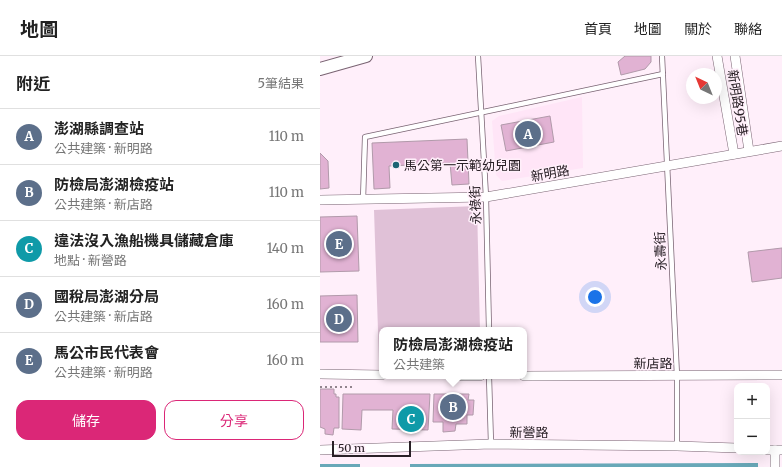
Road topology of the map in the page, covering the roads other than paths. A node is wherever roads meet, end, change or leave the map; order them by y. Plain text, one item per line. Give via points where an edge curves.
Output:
1 (366, 56) edge
2 (478, 56) edge
3 (662, 56) edge
4 (717, 56) edge
5 (735, 56) edge
6 (320, 69) edge
7 (663, 74) junction
8 (482, 111) junction
9 (782, 146) edge
10 (749, 151) junction
11 (734, 154) junction
12 (667, 166) junction
13 (486, 197) junction
14 (320, 200) edge
15 (363, 200) junction
16 (488, 327) edge
17 (320, 374) edge
18 (782, 374) edge
19 (379, 375) edge
20 (527, 376) edge
21 (676, 376) junction
22 (489, 379) edge
23 (491, 444) junction
24 (677, 446) junction
25 (734, 448) edge
26 (320, 450) edge
27 (775, 450) edge
28 (775, 467) edge

1 - 6 main road
2 - 8 lane, 永祿街
3 - 7 lane, 永壽街
4 - 11 street, 新明路95巷
5 - 10 street
7 - 8 lane
7 - 12 lane, 永壽街
8 - 13 lane, 永祿街
8 - 15 lane via 365,137
9 - 10 street, 新明路
10 - 11 street, 新明路
11 - 12 street, 新明路
12 - 13 street, 新明路
12 - 21 lane, 永壽街
13 - 15 street, 新明路
13 - 16 lane, 永祿街
14 - 15 street, 新明路
17 - 19 street
18 - 21 street, 新店路
20 - 21 street, 新店路
21 - 24 lane, 永壽街
22 - 23 lane
23 - 24 street, 新營路
23 - 26 street, 新營路
24 - 25 street, 新營路
27 - 28 street

